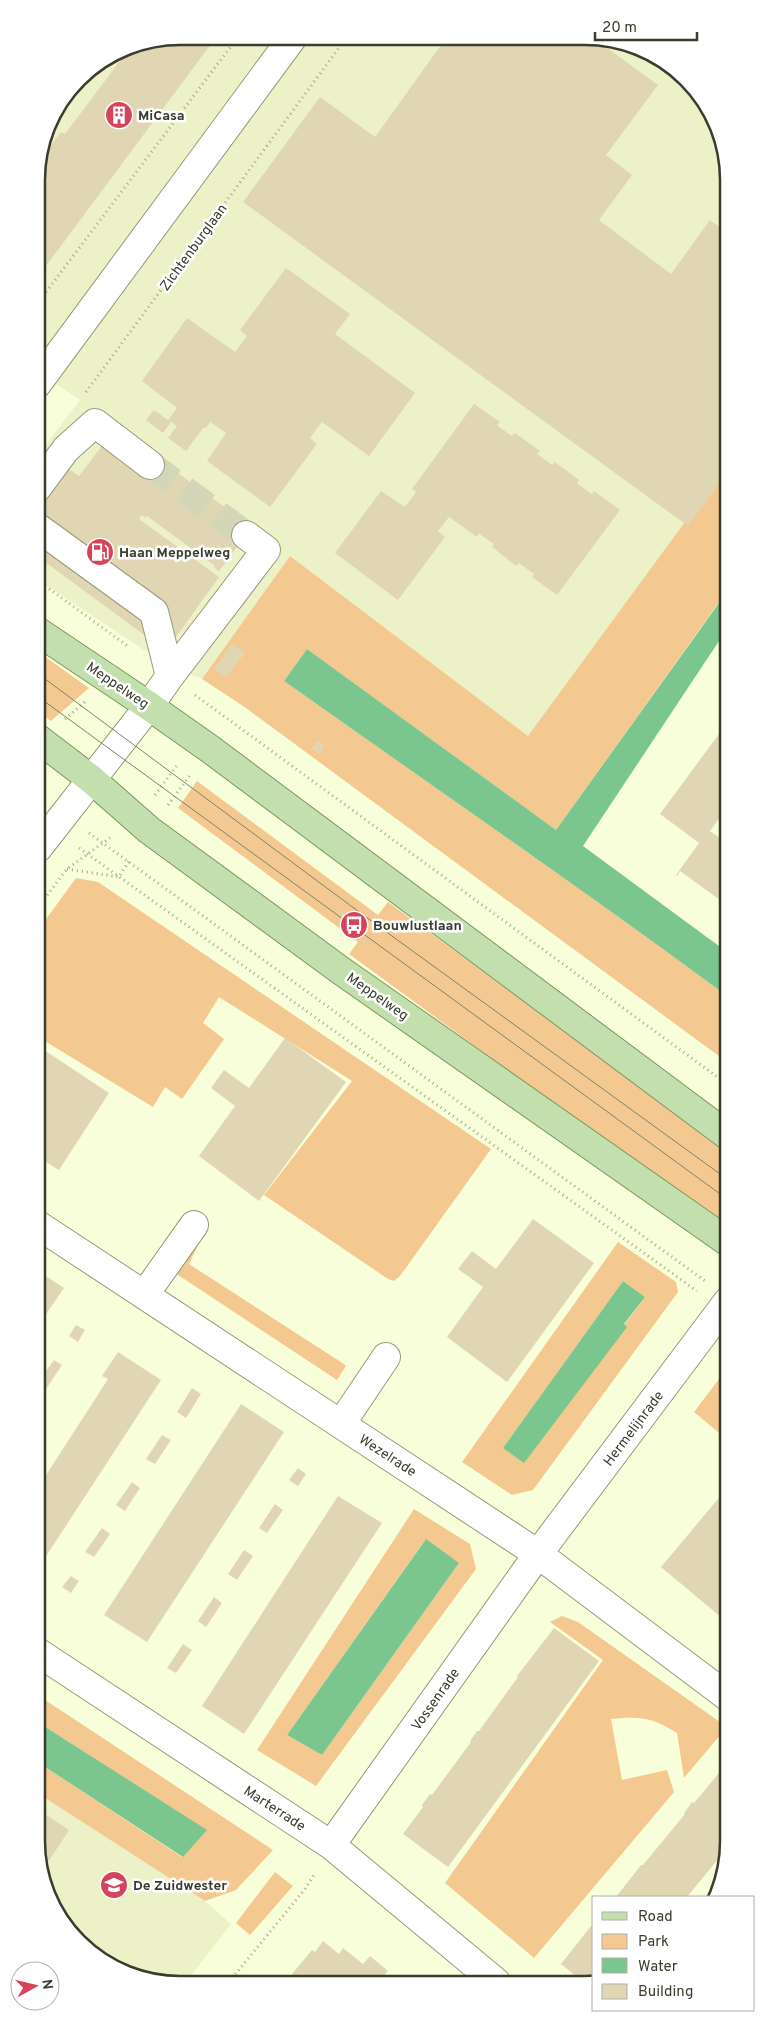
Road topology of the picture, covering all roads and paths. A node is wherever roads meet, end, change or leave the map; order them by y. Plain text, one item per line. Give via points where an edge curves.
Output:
1 (232, 45) edge
2 (287, 45) edge
3 (341, 45) edge
4 (45, 293) edge
5 (45, 373) edge
6 (80, 400) dead end
7 (150, 465) tunnel mouth
8 (45, 477) edge
9 (45, 533) edge
10 (246, 535) tunnel mouth
11 (45, 586) edge
12 (45, 636) edge
13 (170, 676) junction
14 (149, 706) junction
15 (231, 722) junction
16 (45, 744) edge
17 (210, 749) junction
18 (91, 779) junction
19 (51, 830) edge
20 (149, 830) junction
21 (128, 862) junction
22 (119, 876) junction
23 (45, 898) edge
24 (720, 1079) edge
25 (720, 1130) edge
26 (194, 1225) dead end
27 (45, 1230) edge
28 (720, 1236) edge
29 (145, 1294) junction
30 (720, 1298) edge
31 (720, 1298) edge
32 (720, 1300) edge
33 (386, 1357) dead end
34 (341, 1424) junction
35 (538, 1554) junction
36 (45, 1657) edge
37 (720, 1691) edge
38 (331, 1845) junction
39 (234, 1976) edge
40 (489, 1976) edge

1 - 4 path
2 - 5 street
3 - 6 path, Zichtenburglaan
7 - 8 street via 95,423 66,449
9 - 13 street via 154,612
10 - 13 street via 266,550
11 - 13 path
12 - 14 main road, Meppelweg
13 - 14 street
13 - 15 path
14 - 17 main road, Meppelweg
14 - 18 street
15 - 17 path
15 - 24 path
16 - 18 main road, Meppelweg
17 - 20 path
17 - 25 main road, Meppelweg
18 - 19 street
18 - 20 main road, Meppelweg
19 - 21 path
19 - 22 path
20 - 21 path
20 - 28 main road, Meppelweg via 340,970
21 - 22 path
21 - 30 path
22 - 23 path via 67,869
22 - 31 path
26 - 29 street
27 - 29 street, Wezelrade
29 - 34 street, Wezelrade
32 - 35 street, Hermelijnrade
33 - 34 street
34 - 35 street, Wezelrade
35 - 37 street, Wezelrade
35 - 38 street, Vossenrade
36 - 38 street, Marterrade
38 - 39 path via 305,1889
38 - 40 street, Marterrade

